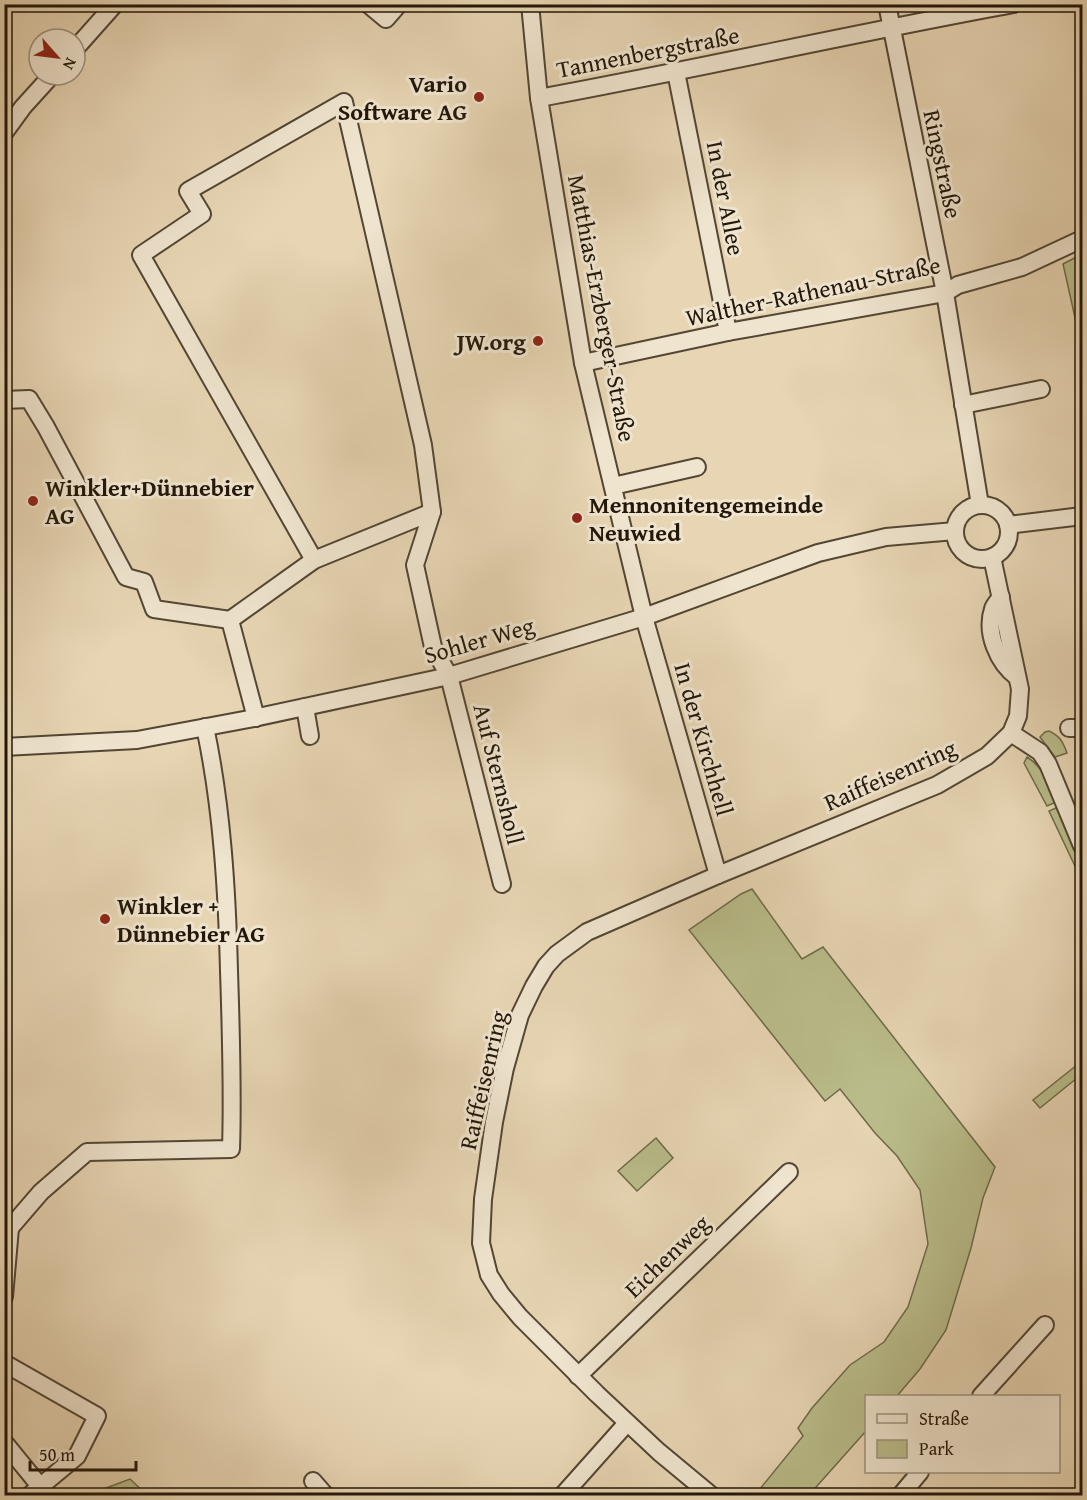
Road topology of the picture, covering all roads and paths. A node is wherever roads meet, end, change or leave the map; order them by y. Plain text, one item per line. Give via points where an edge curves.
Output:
1 (116, 4) edge
2 (368, 4) edge
3 (399, 4) edge
4 (530, 4) edge
5 (887, 4) edge
6 (1014, 4) edge
7 (892, 27) junction
8 (87, 36) edge
9 (676, 72) junction
10 (41, 87) edge
11 (539, 98) junction
12 (4, 133) edge
13 (1083, 239) edge
14 (945, 293) junction
15 (728, 332) junction
16 (583, 363) junction
17 (1041, 389) dead end
18 (4, 400) edge
19 (963, 405) junction
20 (697, 466) dead end
21 (613, 486) junction
22 (980, 505) junction
23 (432, 512) junction
24 (1083, 516) edge
25 (1008, 525) junction
26 (955, 531) junction
27 (992, 557) junction
28 (314, 560) junction
29 (644, 617) junction
30 (231, 620) junction
31 (449, 676) junction
32 (305, 707) junction
33 (256, 718) junction
34 (205, 727) junction
35 (1011, 733) junction
36 (310, 736) dead end
37 (4, 747) edge
38 (1083, 846) edge
39 (718, 874) junction
40 (502, 884) dead end
41 (789, 1172) dead end
42 (7, 1228) edge
43 (4, 1297) edge
44 (1045, 1324) dead end
45 (4, 1363) edge
46 (578, 1376) junction
47 (982, 1395) edge
48 (627, 1423) junction
49 (4, 1442) edge
50 (919, 1473) edge
51 (313, 1481) dead end
52 (39, 1492) edge
53 (326, 1496) edge
54 (562, 1496) edge
55 (712, 1496) edge
56 (900, 1496) edge

1 - 8 street
2 - 3 street via 386,20
4 - 11 street, Matthias-Erzberger-Straße
5 - 7 street, Ringstraße
6 - 7 street, Tannenbergstraße
7 - 9 street, Tannenbergstraße
7 - 14 street, Ringstraße
9 - 11 street, Tannenbergstraße
9 - 15 street, In der Allee
10 - 12 street
11 - 16 street, Matthias-Erzberger-Straße
13 - 14 street, Walther-Rathenau-Straße via 1022,267 958,285
14 - 15 street, Walther-Rathenau-Straße
14 - 19 street, Ringstraße
15 - 16 street, Walther-Rathenau-Straße
16 - 21 street, Matthias-Erzberger-Straße
17 - 19 street
18 - 30 street via 29,399 126,577 144,582 154,609
19 - 22 street, Ringstraße
20 - 21 street
21 - 29 street, Matthias-Erzberger-Straße
22 - 25 street via 998,510
22 - 26 street via 963,513
23 - 28 street
23 - 28 street via 423,445 344,102 188,191 202,214 141,255
23 - 31 street, Auf Sternsholl via 415,565 434,647
24 - 25 street
25 - 27 street via 1006,544
26 - 27 street via 963,551 972,557
26 - 29 street, Sohler Weg via 886,537 818,552
27 - 35 street, Raiffeisenring via 1020,689 1018,716
28 - 30 street
29 - 31 street, Sohler Weg
29 - 39 street, In der Kirchhell
30 - 33 street
31 - 32 street, Sohler Weg
31 - 40 street, Auf Sternsholl
32 - 33 street, Sohler Weg
32 - 36 street
33 - 34 street, Sohler Weg
34 - 37 street, Sohler Weg via 137,740
34 - 42 street via 227,898 231,1149 87,1152
35 - 38 street via 1040,752 1048,764
35 - 39 street, Raiffeisenring via 987,756 937,785
39 - 46 street, Raiffeisenring via 587,932 558,954 546,966 525,1005 505,1068 483,1199 481,1243 489,1275 501,1294
41 - 46 street, Eichenweg
42 - 43 street
44 - 47 street
45 - 52 street via 97,1416 77,1456
46 - 48 street, Raiffeisenring
48 - 54 street
48 - 55 street, Raiffeisenring
49 - 52 street
50 - 56 street
51 - 53 street

